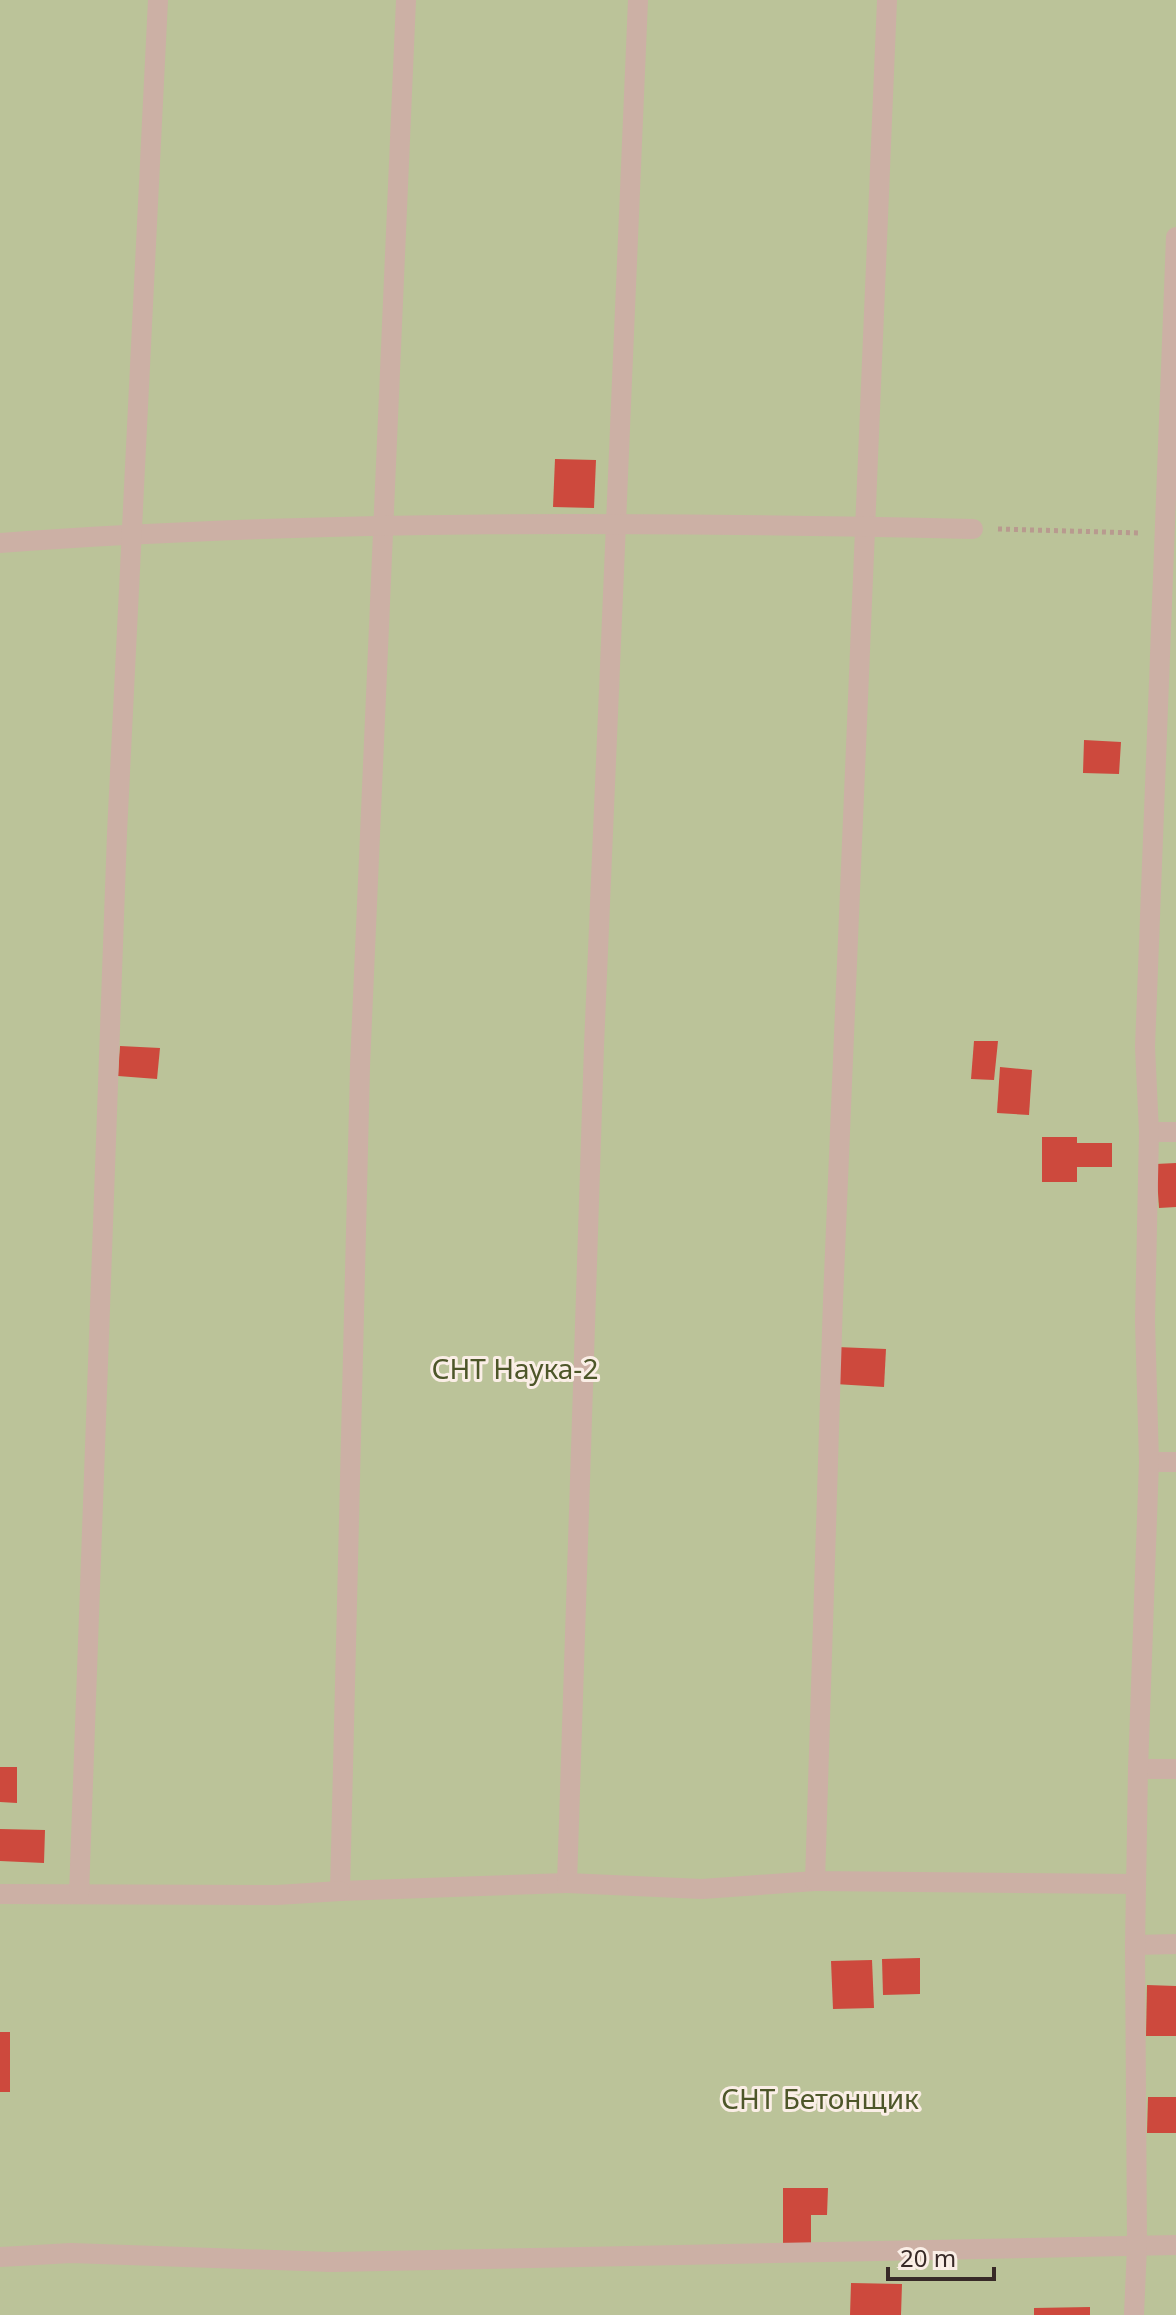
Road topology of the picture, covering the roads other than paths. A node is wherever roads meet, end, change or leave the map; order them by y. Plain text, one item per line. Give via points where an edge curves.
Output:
1 (158, 0) edge
2 (406, 0) edge
3 (638, 0) edge
4 (887, 0) edge
5 (1176, 237) edge
6 (384, 525) junction
7 (616, 525) junction
8 (866, 527) junction
9 (973, 529) road end
10 (132, 533) junction
11 (0, 543) edge
12 (1149, 1132) junction
13 (1176, 1132) edge
14 (1149, 1462) junction
15 (1176, 1462) edge
16 (1138, 1769) junction
17 (1176, 1769) edge
18 (815, 1881) junction
19 (567, 1883) junction
20 (1136, 1884) junction
21 (340, 1891) junction
22 (0, 1894) edge
23 (79, 1894) junction
24 (1176, 1944) edge
25 (1135, 1945) junction
26 (1176, 2245) edge
27 (1137, 2246) junction
28 (0, 2257) edge
29 (1134, 2315) edge

1 - 10 street
2 - 6 street
3 - 7 street
4 - 8 street
5 - 12 street via 1145,1047
6 - 7 street
6 - 10 street
6 - 21 street via 360,1066
7 - 8 street
7 - 19 street
8 - 9 street
8 - 18 street
10 - 11 street
10 - 23 street
12 - 13 street
12 - 14 street
14 - 15 street
14 - 16 street
16 - 17 street
16 - 20 street
18 - 19 street via 702,1889
18 - 20 street
19 - 21 street
20 - 25 street
21 - 23 street
22 - 23 street
24 - 25 street
25 - 27 street
26 - 27 street
27 - 28 street via 331,2262 71,2253
27 - 29 street

